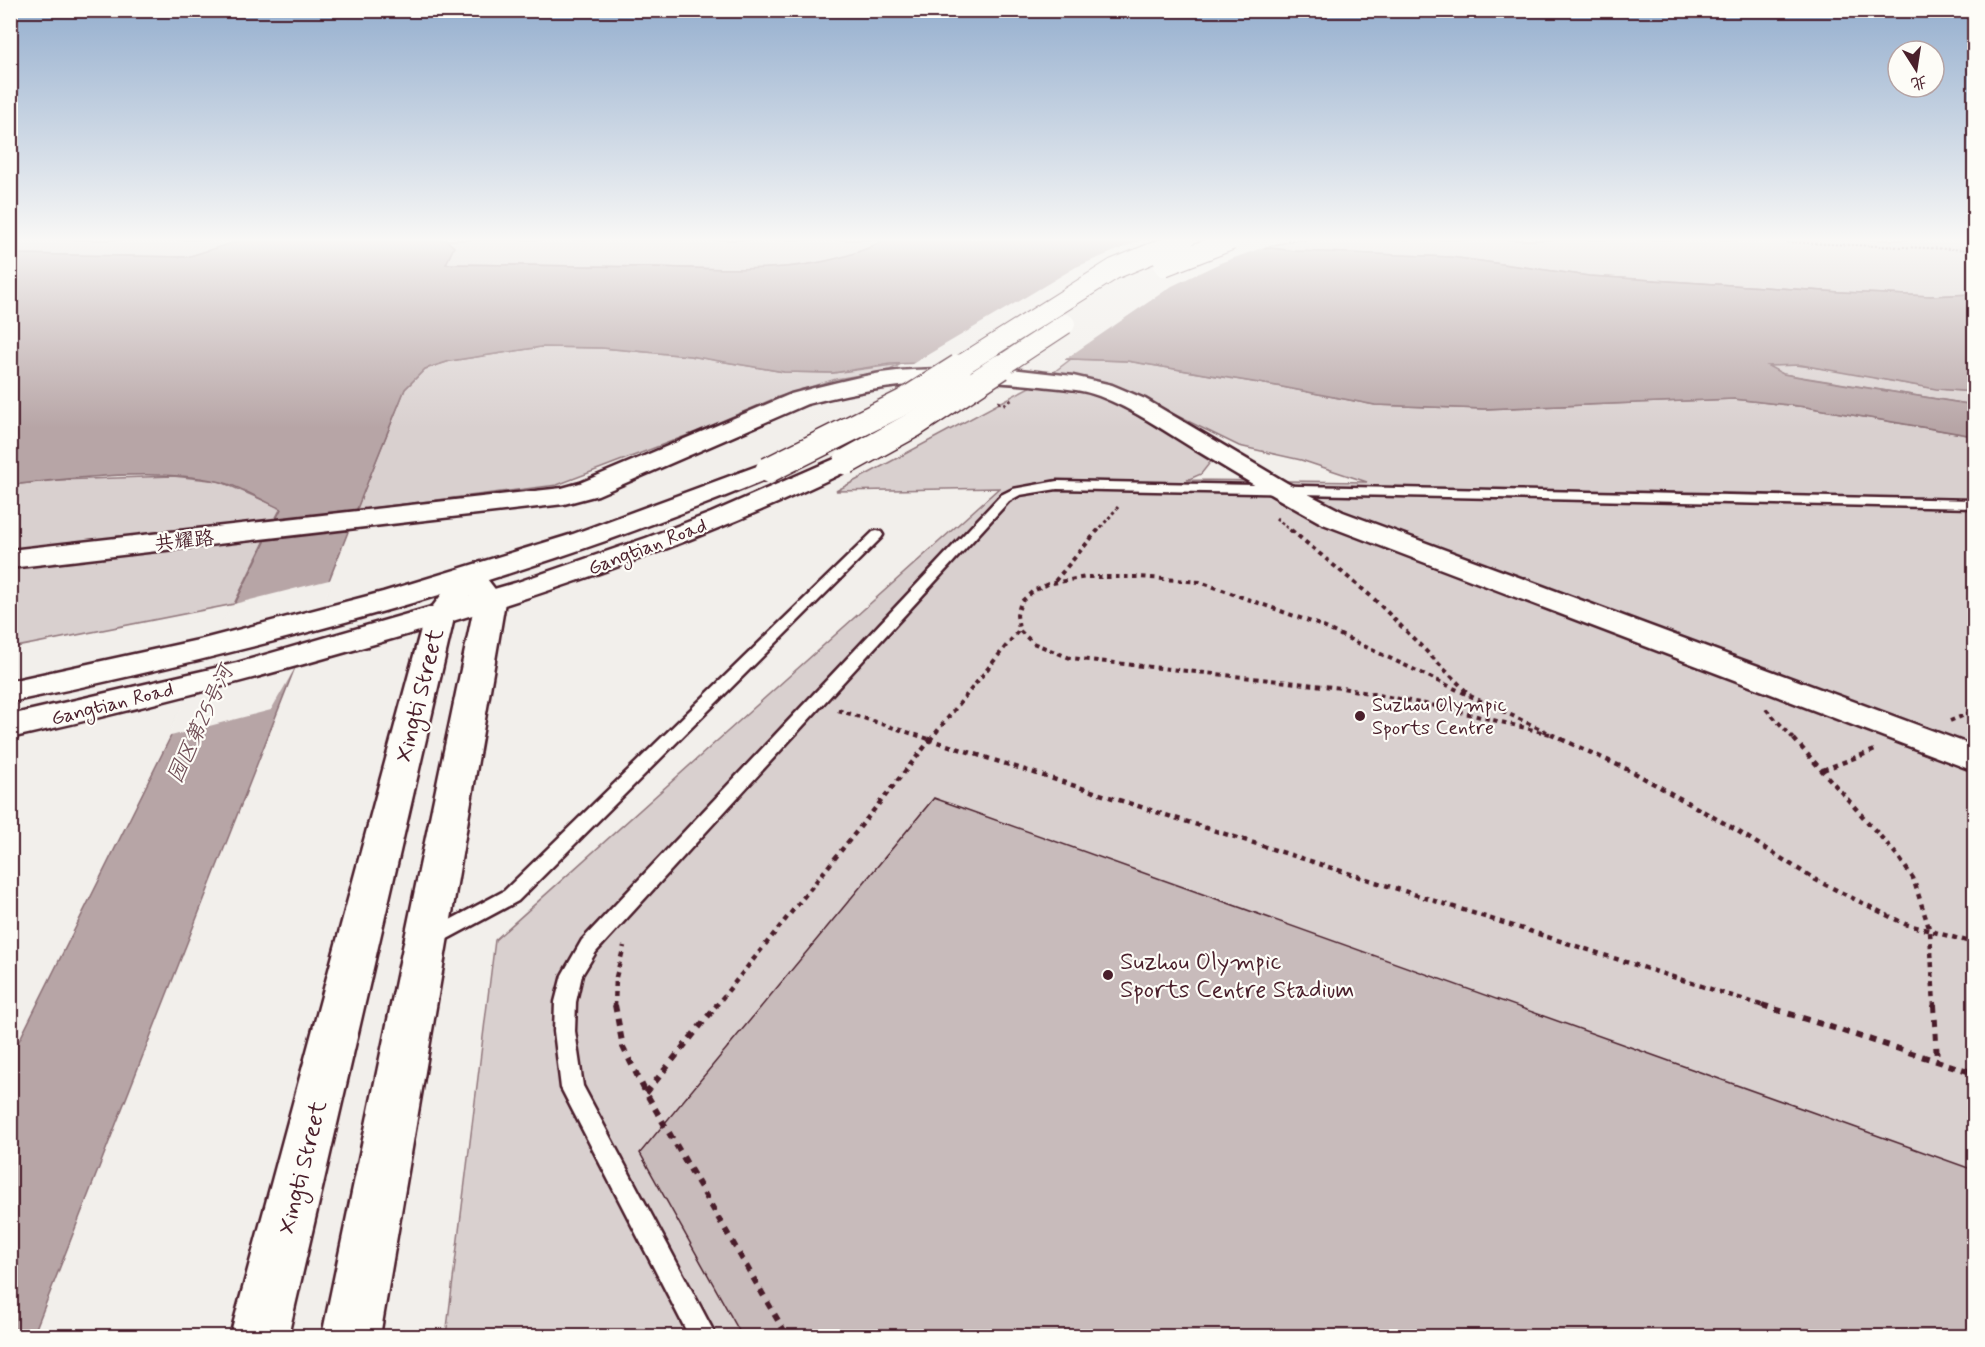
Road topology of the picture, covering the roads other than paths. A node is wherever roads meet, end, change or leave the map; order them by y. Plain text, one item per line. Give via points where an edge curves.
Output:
1 (1060, 303) edge
2 (1099, 303) edge
3 (1278, 489) junction
4 (1974, 504) edge
5 (877, 535) dead end
6 (10, 559) edge
7 (480, 589) junction
8 (439, 618) junction
9 (10, 692) edge
10 (10, 726) edge
11 (1974, 759) edge
12 (426, 942) junction
13 (259, 1336) edge
14 (351, 1336) edge
15 (703, 1336) edge

1 - 7 street, Gangtian Road, bridge via 902,403 768,470
2 - 7 street, Gangtian Road, bridge via 913,425 801,485 636,552
3 - 4 lane
3 - 6 street, 共耀路 via 1147,409 1104,390 1023,377 913,377 854,384 799,399 589,489 564,496
3 - 11 street, 共耀路 via 1333,518
3 - 15 lane via 1057,485 1005,498 590,946 572,976 565,1012 565,1050 572,1088
5 - 12 lane via 511,896
7 - 8 street, Xingti Street
7 - 9 street, Gangtian Road via 318,619
7 - 12 street via 480,646
8 - 10 street, Gangtian Road via 192,684
8 - 13 street, Xingti Street
12 - 14 street

